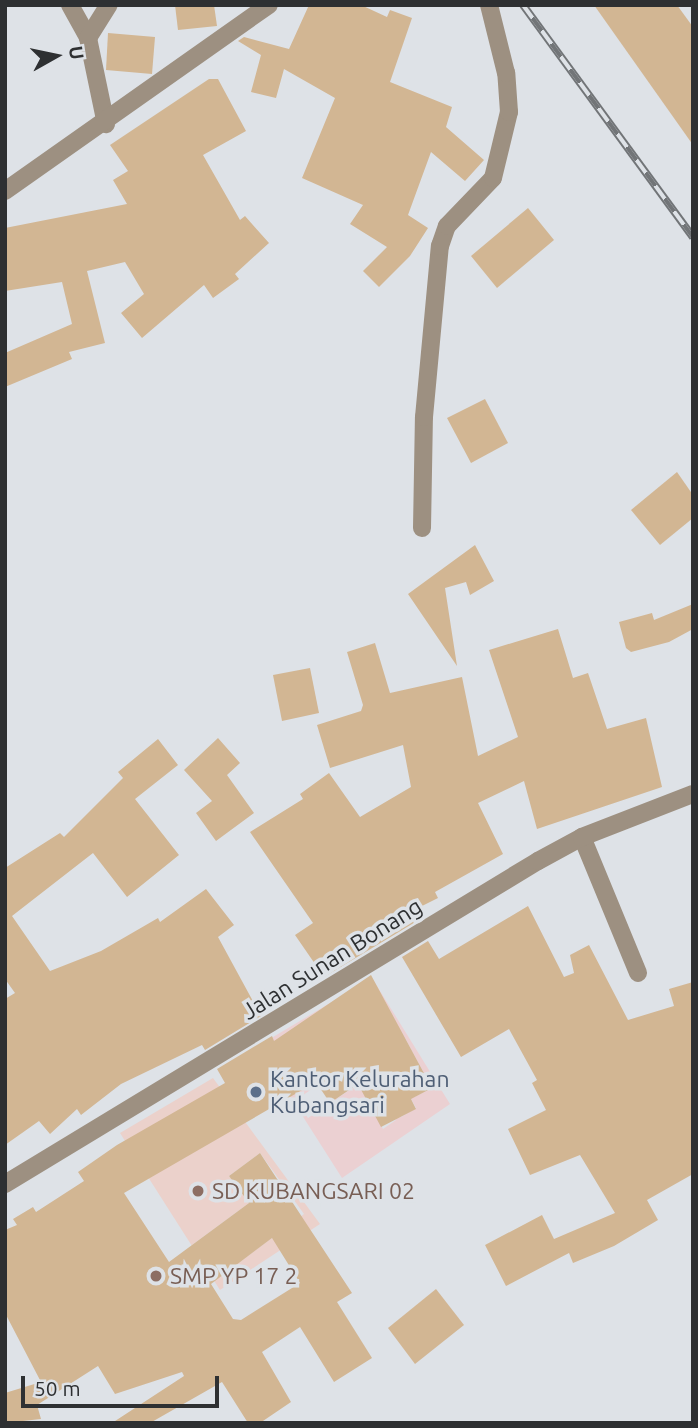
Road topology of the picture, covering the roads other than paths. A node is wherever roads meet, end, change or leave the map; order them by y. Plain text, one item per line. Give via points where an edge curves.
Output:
1 (70, 5) edge
2 (109, 5) edge
3 (489, 5) edge
4 (258, 8) edge
5 (88, 38) junction
6 (106, 124) junction
7 (5, 191) edge
8 (422, 528) dead end
9 (693, 794) edge
10 (582, 837) junction
11 (638, 973) dead end
12 (5, 1184) edge

1 - 5 street
2 - 5 street
3 - 8 street via 506,73 509,112 493,178 447,226 440,246 424,417
4 - 6 street
5 - 6 street
6 - 7 street
9 - 10 street, Jalan Sunan Bonang
10 - 11 street
10 - 12 street, Jalan Sunan Bonang

